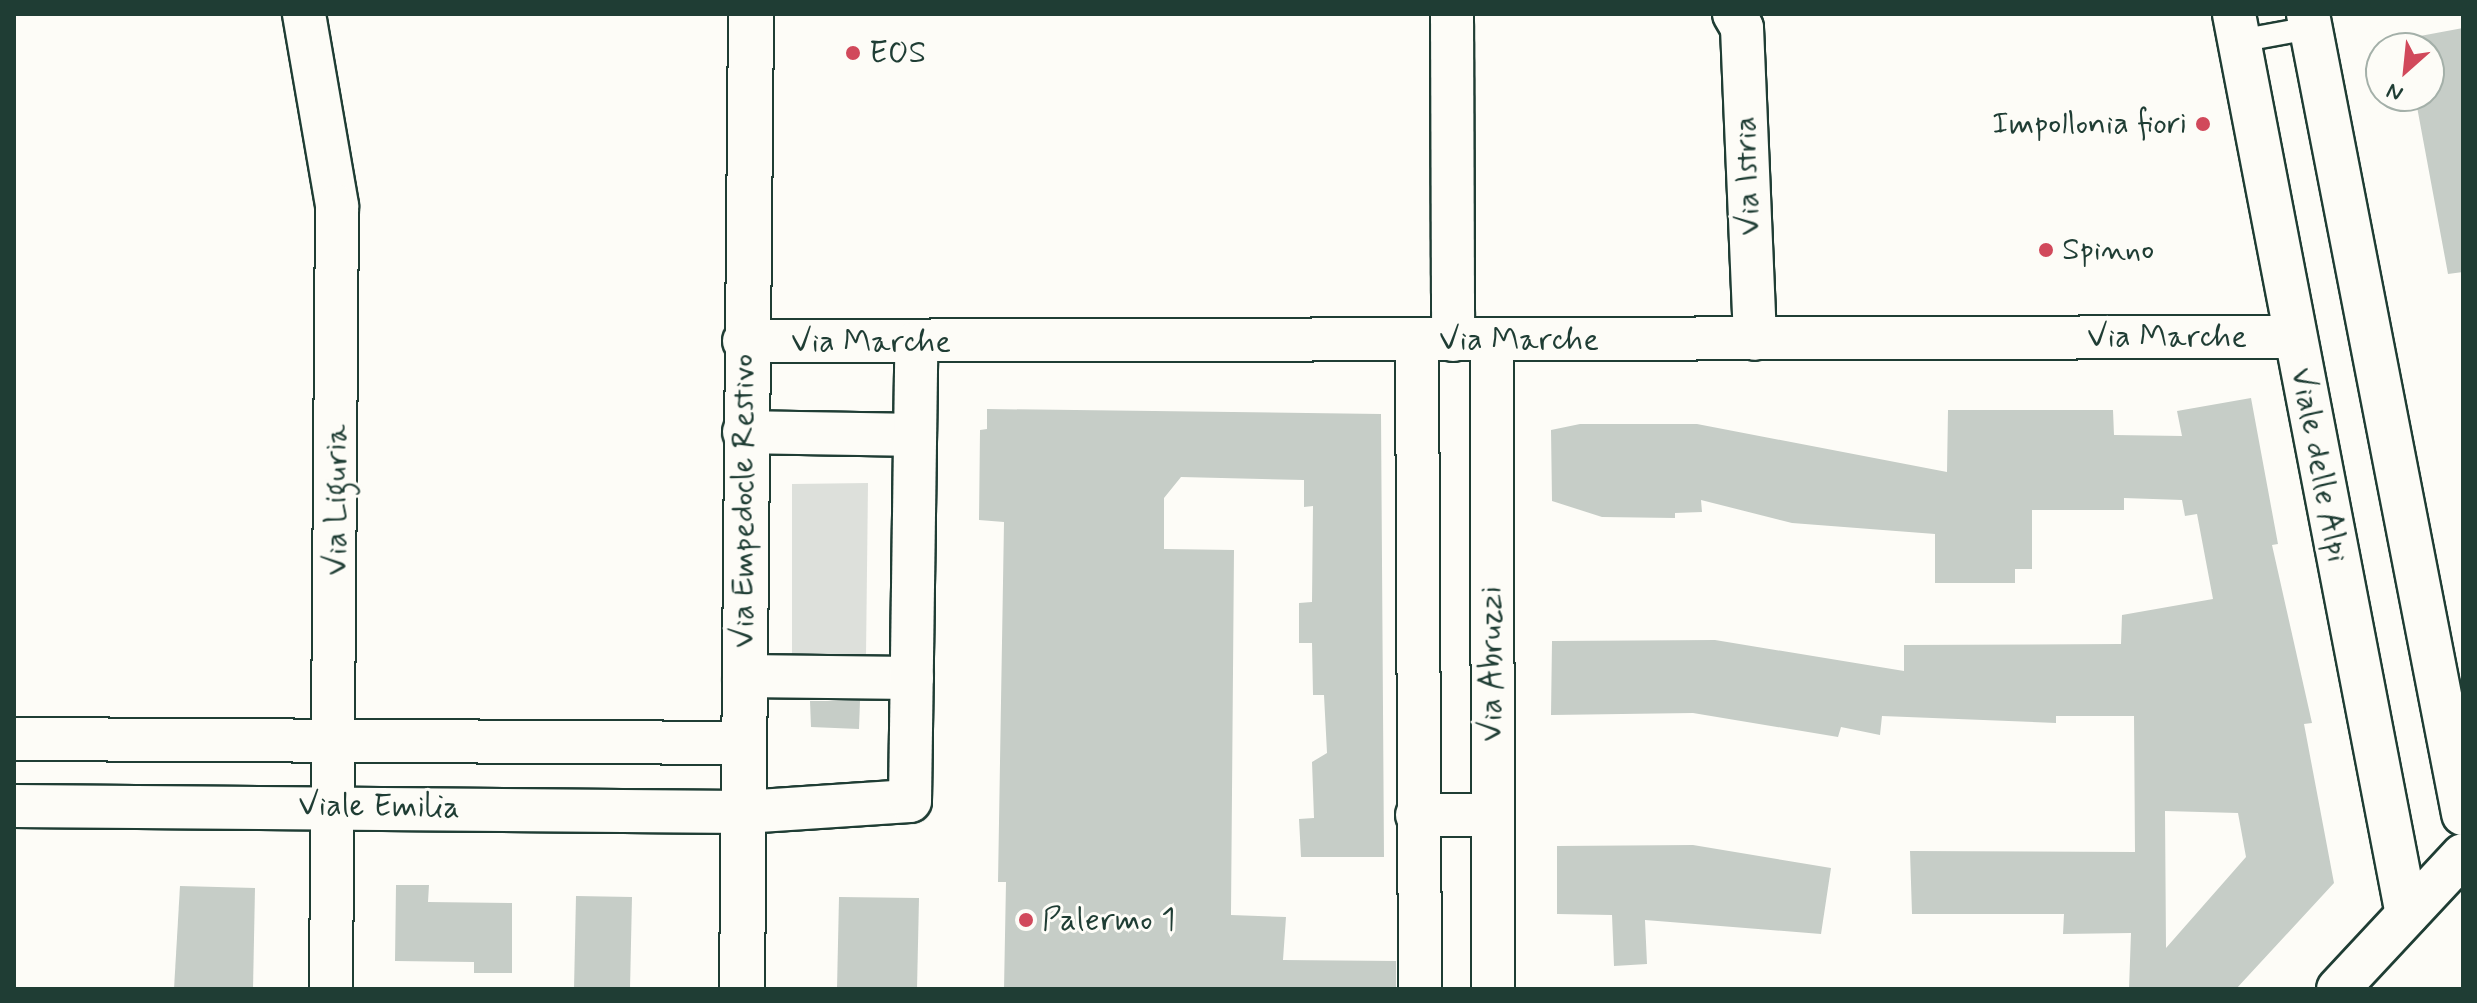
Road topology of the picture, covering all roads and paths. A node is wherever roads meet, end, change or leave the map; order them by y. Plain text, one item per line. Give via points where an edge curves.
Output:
1 (304, 14) edge
2 (751, 14) edge
3 (1452, 14) edge
4 (1734, 14) edge
5 (2309, 21) edge
6 (2236, 28) edge
7 (2294, 337) junction
8 (1755, 339) junction
9 (1454, 340) junction
10 (744, 341) junction
11 (916, 343) junction
12 (744, 432) junction
13 (915, 435) junction
14 (744, 676) junction
15 (912, 678) junction
16 (14, 739) edge
17 (336, 741) junction
18 (744, 743) junction
19 (14, 806) edge
20 (335, 807) junction
21 (744, 812) junction
22 (2463, 814) edge
23 (1417, 815) junction
24 (1492, 815) junction
25 (2463, 855) edge
26 (2407, 915) junction
27 (331, 989) edge
28 (742, 989) edge
29 (1420, 989) edge
30 (1493, 989) edge
31 (2338, 989) edge

1 - 17 street, Via Liguria via 337,206
2 - 10 street, Via Empedocle Restivo
3 - 9 street
4 - 8 street, Via Istria via 1742,28
5 - 6 lane
5 - 22 street
6 - 7 street, Viale delle Alpi
7 - 8 street, Via Marche
7 - 26 street, Viale delle Alpi
8 - 9 street, Via Marche
9 - 11 street, Via Marche
9 - 23 street
9 - 24 street, Via Abruzzi
10 - 11 street, Via Marche
10 - 12 street, Via Empedocle Restivo
11 - 13 street
12 - 13 street
12 - 14 street, Via Empedocle Restivo
13 - 15 street
14 - 15 street
14 - 18 street, Via Empedocle Restivo
15 - 21 street, Viale Emilia via 910,801
16 - 17 street, Viale Emilia
17 - 18 street, Viale Emilia
17 - 20 street, Via Liguria
18 - 21 street, Via Empedocle Restivo
19 - 20 street, Viale Emilia
20 - 21 street, Viale Emilia
20 - 27 street, Via Liguria
21 - 28 street, Via Empedocle Restivo
23 - 24 street
23 - 29 street
24 - 30 street, Via Abruzzi
25 - 26 street
26 - 31 street

